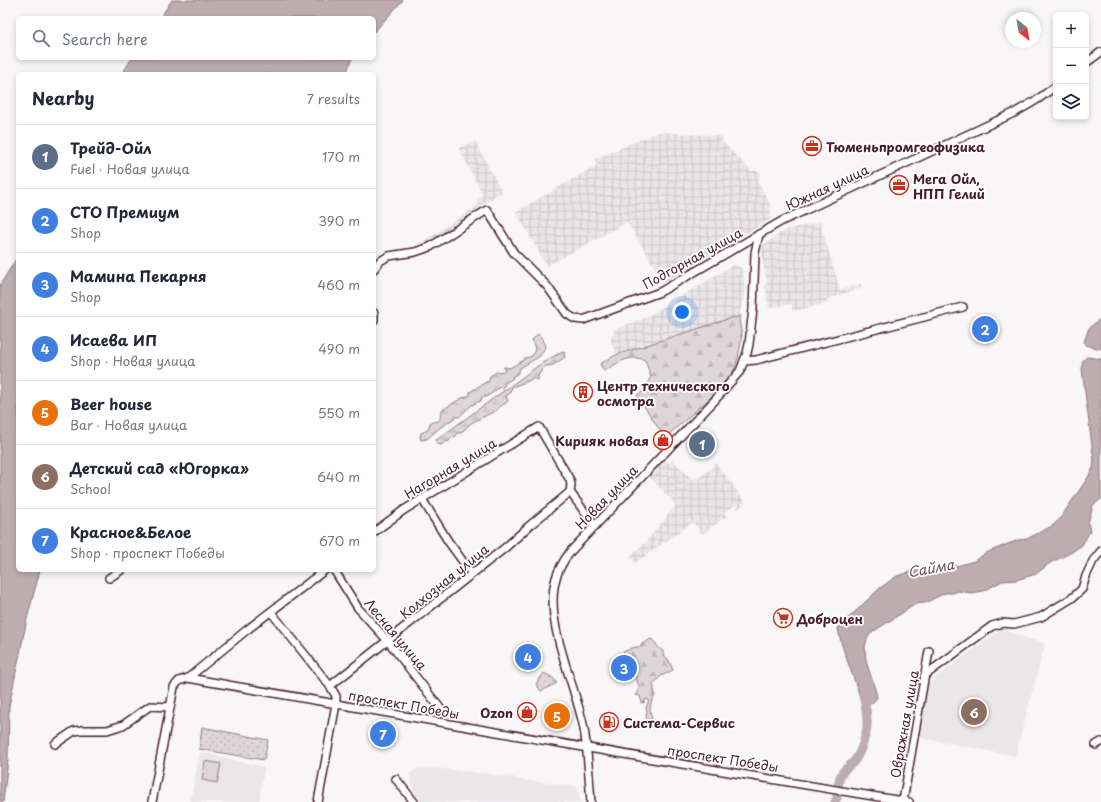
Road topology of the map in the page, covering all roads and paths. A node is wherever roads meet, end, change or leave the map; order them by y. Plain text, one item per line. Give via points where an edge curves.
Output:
1 (1101, 52) edge
2 (1089, 61) edge
3 (1053, 88) edge
4 (759, 234) junction
5 (376, 266) edge
6 (963, 307) dead end
7 (744, 361) junction
8 (570, 492) junction
9 (422, 499) junction
10 (595, 526) junction
11 (376, 531) edge
12 (1101, 551) edge
13 (118, 572) edge
14 (316, 572) edge
15 (323, 572) edge
16 (335, 572) edge
17 (472, 574) junction
18 (109, 578) dead end
19 (304, 587) junction
20 (271, 612) junction
21 (388, 641) junction
22 (929, 651) dead end
23 (924, 676) junction
24 (188, 678) junction
25 (330, 686) junction
26 (336, 704) junction
27 (170, 707) junction
28 (443, 712) dead end
29 (55, 744) dead end
30 (586, 748) junction
31 (396, 779) dead end
32 (152, 802) edge
33 (318, 802) edge
34 (414, 802) edge
35 (591, 802) edge
36 (906, 802) edge

1 - 2 street
3 - 4 street, Южная улица via 1016,112
4 - 5 street, Подгорная улица via 660,292 580,320 567,314 547,286 517,257 487,210 430,247 389,256
4 - 7 street, Новая улица via 755,253 751,331
6 - 7 street
7 - 10 street, Новая улица via 740,371 727,387
8 - 9 street, Нагорная улица via 570,480 539,427
8 - 10 street
8 - 17 street, Колхозная улица
9 - 11 street, Нагорная улица
9 - 17 street
10 - 30 street, Новая улица via 561,565 553,594 554,620 580,713
12 - 23 street via 1093,561 1082,589 1072,598 1041,617 1014,624 992,626
13 - 18 street
14 - 19 street
15 - 19 street
16 - 21 street, Лесная улица via 358,608
17 - 21 street, Колхозная улица
19 - 20 street
20 - 24 street
20 - 25 street
21 - 25 street, Колхозная улица
21 - 28 street, Лесная улица
22 - 23 street, Овражная улица
23 - 36 street, Овражная улица
24 - 26 street, проспект Победы
24 - 27 street, проспект Победы via 179,681 174,687
25 - 26 street via 336,696
26 - 30 street, проспект Победы
26 - 33 street
27 - 29 street via 150,706 123,725 107,730 74,731
27 - 32 street
30 - 35 street, Новая улица
30 - 36 street, проспект Победы
31 - 34 street

